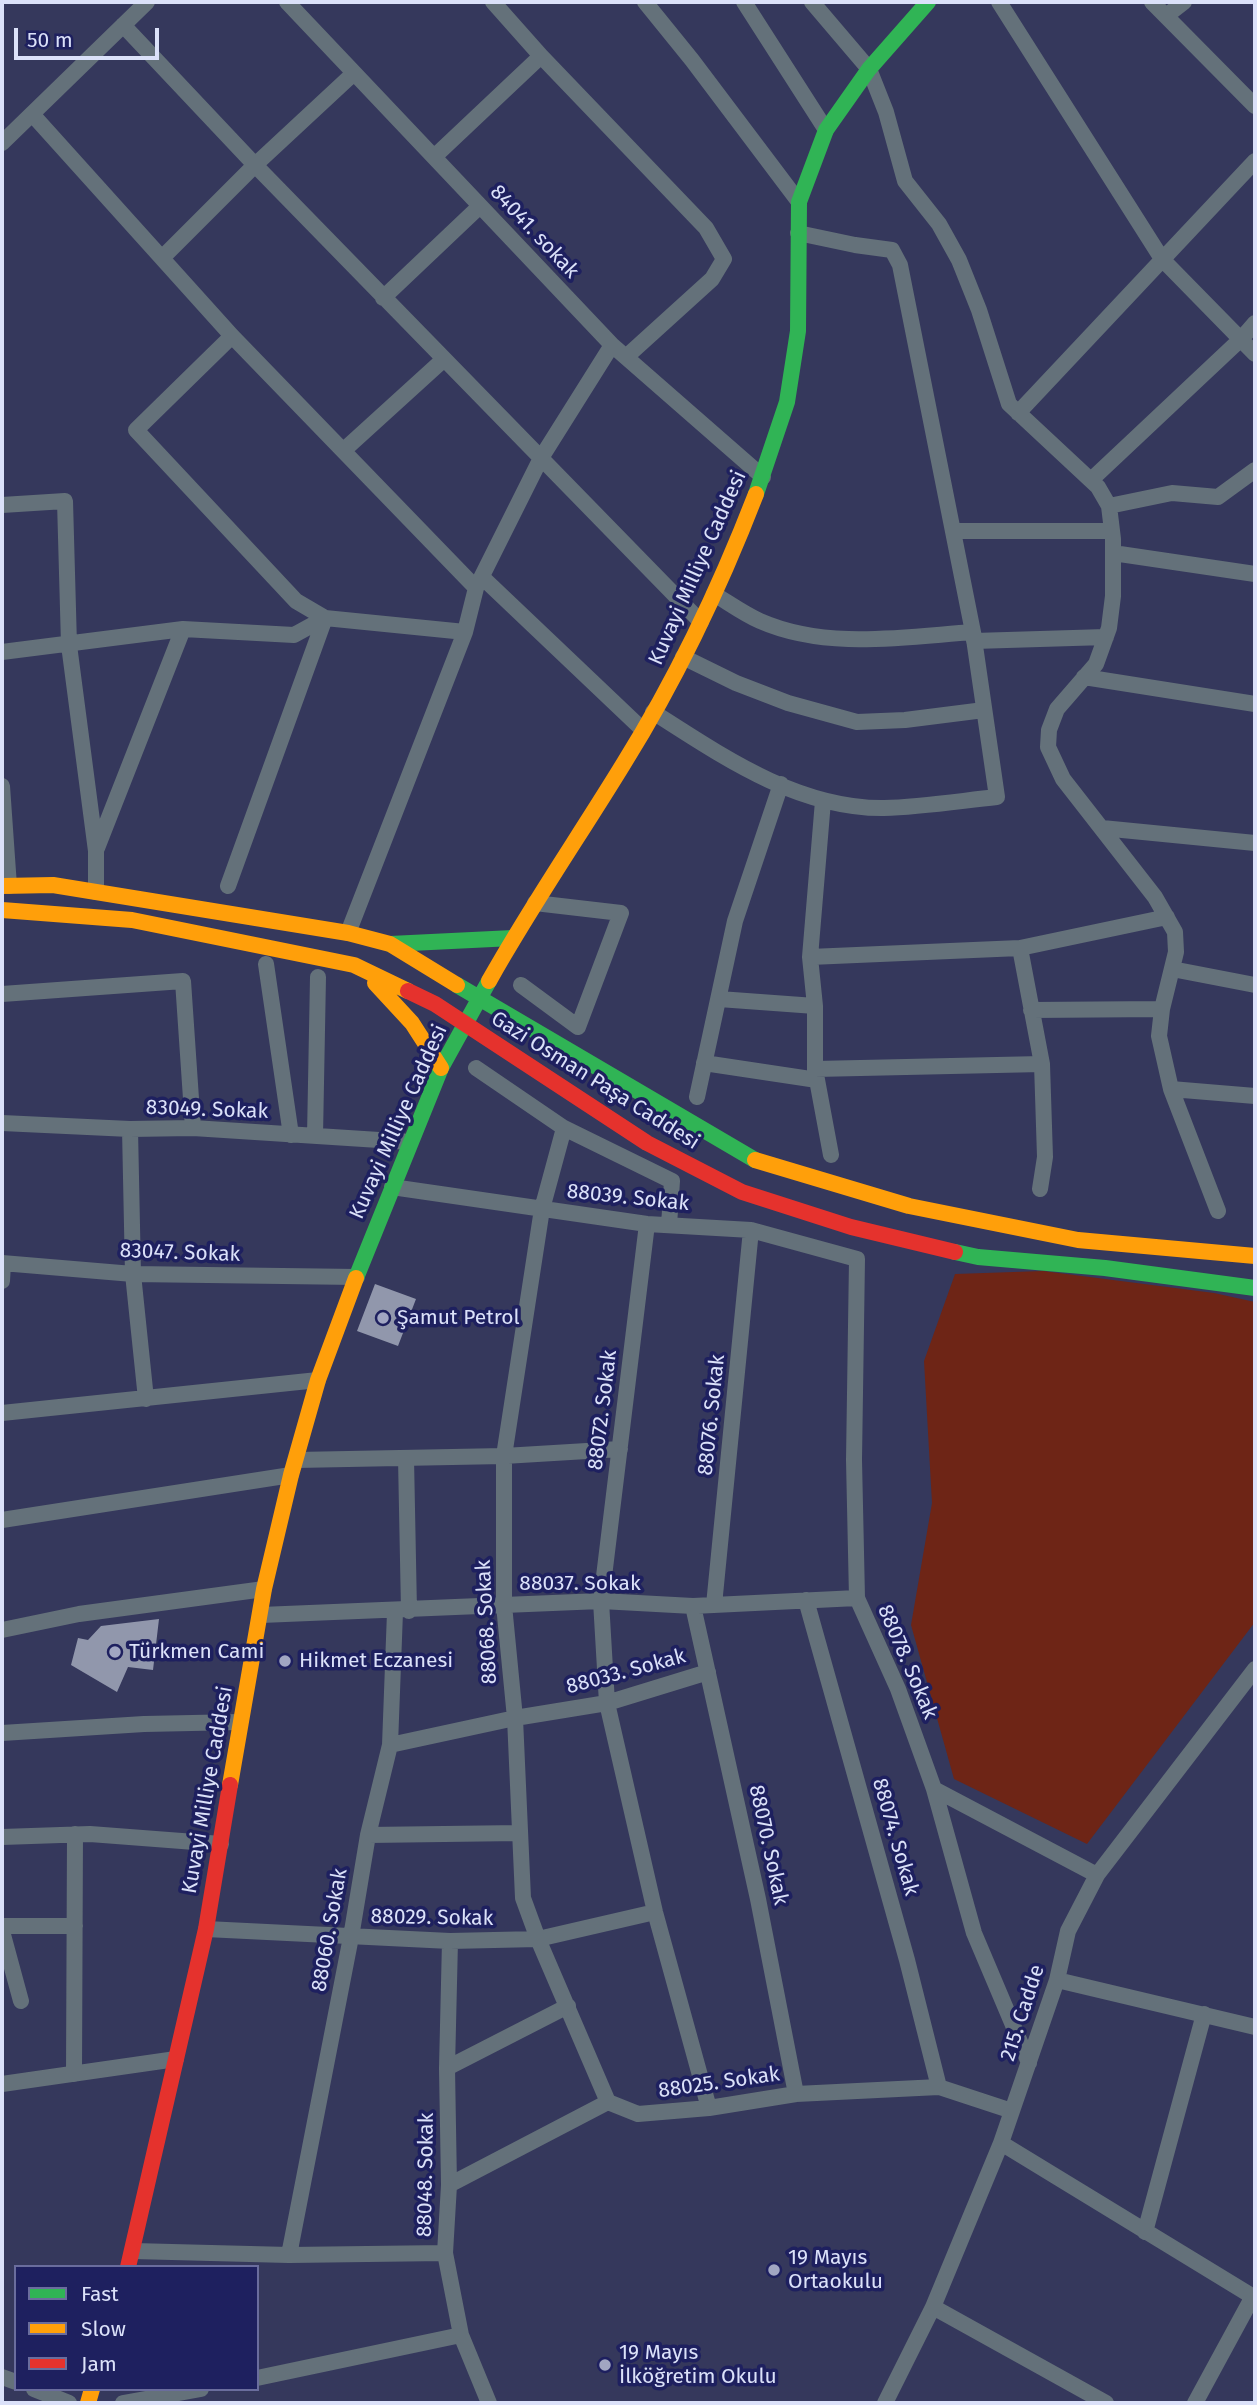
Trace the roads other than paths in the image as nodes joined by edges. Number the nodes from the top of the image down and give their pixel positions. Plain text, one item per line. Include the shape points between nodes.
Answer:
1 (146, 2) edge
2 (287, 2) edge
3 (493, 2) edge
4 (645, 2) edge
5 (744, 2) edge
6 (812, 2) edge
7 (928, 2) edge
8 (999, 2) edge
9 (1152, 2) edge
10 (1184, 2) edge
11 (1166, 16) junction
12 (123, 25) junction
13 (541, 56) junction
14 (869, 69) junction
15 (354, 73) junction
16 (1255, 106) edge
17 (32, 114) junction
18 (826, 130) junction
19 (2, 143) edge
20 (434, 157) junction
21 (1255, 161) edge
22 (255, 165) junction
23 (799, 202) junction
24 (480, 206) junction
25 (798, 233) junction
26 (162, 258) junction
27 (1162, 259) junction
28 (383, 298) junction
29 (1255, 323) edge
30 (232, 337) junction
31 (1242, 338) junction
32 (612, 345) junction
33 (1255, 354) edge
34 (626, 357) junction
35 (443, 359) junction
36 (1018, 413) junction
37 (344, 450) junction
38 (541, 458) junction
39 (1255, 470) edge
40 (763, 477) junction
41 (1090, 480) junction
42 (2, 505) edge
43 (1109, 506) junction
44 (953, 531) junction
45 (1112, 531) junction
46 (1113, 553) junction
47 (1255, 574) edge
48 (479, 583) junction
49 (714, 594) junction
50 (325, 618) junction
51 (701, 622) junction
52 (183, 629) junction
53 (465, 632) junction
54 (973, 636) junction
55 (1106, 638) junction
56 (69, 645) junction
57 (2, 652) edge
58 (683, 657) junction
59 (1084, 677) junction
60 (1255, 705) edge
61 (984, 710) junction
62 (653, 712) junction
63 (643, 730) junction
64 (781, 784) junction
65 (2, 786) edge
66 (823, 801) junction
67 (1102, 828) junction
68 (1255, 843) edge
69 (96, 851) junction
70 (6, 886) edge
71 (229, 886) dead end
72 (96, 892) junction
73 (535, 903) junction
74 (2, 910) edge
75 (1167, 917) junction
76 (348, 933) junction
77 (513, 938) junction
78 (390, 944) junction
79 (1020, 948) junction
80 (810, 957) junction
81 (266, 964) dead end
82 (354, 965) junction
83 (1172, 969) junction
84 (317, 977) dead end
85 (521, 985) dead end
86 (1255, 985) edge
87 (2, 994) edge
88 (479, 998) junction
89 (719, 999) junction
90 (815, 1006) junction
91 (1162, 1009) junction
92 (1031, 1010) junction
93 (465, 1024) junction
94 (704, 1063) junction
95 (1042, 1064) junction
96 (441, 1068) junction
97 (476, 1068) dead end
98 (816, 1075) junction
99 (1171, 1089) junction
100 (1255, 1096) edge
101 (697, 1097) dead end
102 (2, 1123) edge
103 (193, 1128) junction
104 (564, 1128) junction
105 (131, 1129) junction
106 (291, 1135) junction
107 (315, 1136) junction
108 (411, 1142) junction
109 (831, 1155) dead end
110 (392, 1187) junction
111 (1040, 1189) dead end
112 (542, 1209) junction
113 (1219, 1211) dead end
114 (647, 1224) junction
115 (669, 1225) junction
116 (751, 1230) junction
117 (1255, 1256) edge
118 (857, 1259) joint
119 (3, 1263) edge
120 (133, 1274) junction
121 (356, 1277) junction
122 (2, 1281) edge
123 (1255, 1288) edge
124 (318, 1380) junction
125 (146, 1399) junction
126 (2, 1413) edge
127 (620, 1449) junction
128 (504, 1456) junction
129 (407, 1458) junction
130 (294, 1467) junction
131 (2, 1520) edge
132 (264, 1589) junction
133 (857, 1598) junction
134 (806, 1600) junction
135 (601, 1601) junction
136 (504, 1605) junction
137 (714, 1605) junction
138 (693, 1606) junction
139 (402, 1611) junction
140 (261, 1615) junction
141 (2, 1630) edge
142 (1255, 1669) edge
143 (708, 1672) junction
144 (607, 1703) junction
145 (515, 1718) junction
146 (240, 1722) junction
147 (2, 1733) edge
148 (390, 1745) junction
149 (934, 1789) junction
150 (520, 1833) junction
151 (75, 1834) junction
152 (368, 1835) junction
153 (2, 1837) edge
154 (222, 1844) junction
155 (1097, 1875) junction
156 (655, 1912) junction
157 (75, 1926) junction
158 (2, 1928) edge
159 (205, 1929) junction
160 (351, 1937) junction
161 (538, 1939) junction
162 (450, 1941) junction
163 (1057, 1980) junction
164 (21, 2001) dead end
165 (568, 2007) junction
166 (1204, 2014) junction
167 (1255, 2026) edge
168 (176, 2059) junction
169 (1029, 2063) junction
170 (447, 2068) junction
171 (74, 2074) junction
172 (2, 2084) edge
173 (939, 2087) junction
174 (796, 2094) junction
175 (608, 2102) junction
176 (709, 2108) junction
177 (1012, 2111) junction
178 (1001, 2143) junction
179 (449, 2185) junction
180 (1145, 2232) junction
181 (133, 2250) junction
182 (445, 2253) junction
183 (289, 2255) junction
184 (129, 2265) edge
185 (1254, 2298) edge
186 (933, 2306) junction
187 (461, 2335) junction
188 (259, 2378) edge
189 (39, 2391) edge
190 (190, 2391) edge
191 (888, 2399) edge
192 (69, 2403) edge
193 (123, 2403) edge
194 (487, 2403) edge
195 (905, 2403) edge
196 (1105, 2403) edge
197 (1195, 2403) edge

1 - 12 street
2 - 15 street, 84041. sokak
3 - 13 street
4 - 23 street
5 - 18 street
6 - 14 street
7 - 14 main road, Kuvayi Milliye Caddesi
8 - 27 street
9 - 11 street
10 - 11 street
11 - 16 street
12 - 17 street
12 - 22 street
13 - 20 street
13 - 34 street via 705,228 724,259 712,279
14 - 18 main road, Kuvayi Milliye Caddesi
14 - 36 street via 905,181 939,224 959,260 1009,404
15 - 20 street, 84041. sokak
15 - 22 street
17 - 19 street
17 - 26 street
18 - 23 main road, Kuvayi Milliye Caddesi
20 - 24 street, 84041. sokak
21 - 27 street
22 - 26 street
22 - 28 street
23 - 25 main road, Kuvayi Milliye Caddesi
24 - 28 street
24 - 32 street, 84041. sokak
25 - 40 main road, Kuvayi Milliye Caddesi via 798,331 787,402
25 - 44 street via 892,250 900,265
26 - 30 street
27 - 31 street
27 - 36 street
28 - 35 street
29 - 31 street
30 - 37 street
30 - 50 street via 136,430 296,601
31 - 33 street
31 - 41 street
32 - 34 street, 84041. sokak
32 - 38 street
34 - 40 street, 84041. sokak
35 - 37 street
35 - 38 street
36 - 41 street
37 - 48 street
38 - 48 street
38 - 51 street
39 - 43 street via 1217,497 1172,493
40 - 49 main road, Kuvayi Milliye Caddesi
41 - 43 street
42 - 56 street via 65,501
43 - 45 street
44 - 45 street
44 - 54 street
45 - 46 street
46 - 47 street
46 - 55 street via 1114,596
48 - 53 street
48 - 63 street
49 - 51 main road, Kuvayi Milliye Caddesi
49 - 54 street via 760,621 808,636
50 - 52 street via 295,635
50 - 53 street
50 - 71 street
51 - 58 main road, Kuvayi Milliye Caddesi
52 - 56 street
52 - 69 street
53 - 76 street
54 - 55 street
54 - 61 street
55 - 59 street via 1096,664
56 - 57 street
56 - 69 street
58 - 61 street via 788,703 857,722
58 - 62 main road, Kuvayi Milliye Caddesi
59 - 60 street
59 - 67 street via 1057,709 1048,747 1063,779
61 - 66 street via 997,797 882,808
62 - 63 main road, Kuvayi Milliye Caddesi
62 - 64 street
63 - 73 main road, Kuvayi Milliye Caddesi
64 - 66 street
64 - 89 street via 735,921
65 - 70 street
66 - 80 street
67 - 68 street
67 - 75 street
69 - 72 street
70 - 72 main road, Gazi Osman Paşa Caddesi via 53,885
72 - 76 main road, Gazi Osman Paşa Caddesi
73 - 77 main road, Kuvayi Milliye Caddesi
73 - 85 street via 621,913 578,1027
74 - 82 main road, Gazi Osman Paşa Caddesi via 132,920
75 - 79 street
75 - 83 street via 1175,932
76 - 78 main road, Gazi Osman Paşa Caddesi
77 - 78 main road
77 - 88 main road, Kuvayi Milliye Caddesi
78 - 88 main road, Gazi Osman Paşa Caddesi
79 - 80 street
79 - 92 street
80 - 90 street
81 - 106 street
82 - 93 main road, Gazi Osman Paşa Caddesi via 435,1004
82 - 96 main road via 396,1001
83 - 86 street
83 - 91 street
84 - 107 street
87 - 103 street via 183,981
88 - 93 main road, Kuvayi Milliye Caddesi
88 - 117 main road, Gazi Osman Paşa Caddesi via 759,1162 909,1206 1078,1240
89 - 90 street
89 - 94 street
90 - 98 street
91 - 92 street
91 - 99 street via 1159,1036
92 - 95 street
93 - 96 main road, Kuvayi Milliye Caddesi
93 - 123 main road, Gazi Osman Paşa Caddesi via 647,1143 742,1192 851,1227 978,1256
94 - 98 street
94 - 101 street
95 - 98 street
95 - 111 street via 1045,1157
96 - 108 main road, Kuvayi Milliye Caddesi
97 - 104 street
98 - 109 street
99 - 100 street
99 - 113 street
102 - 105 street, 83049. Sokak
103 - 105 street, 83049. Sokak
103 - 106 street, 83049. Sokak
104 - 112 street, 88068. Sokak
104 - 115 street via 672,1181
105 - 120 street
106 - 107 street, 83049. Sokak
107 - 108 street, 83049. Sokak
108 - 110 main road, Kuvayi Milliye Caddesi
110 - 112 street, 88039. Sokak
110 - 121 main road, Kuvayi Milliye Caddesi
112 - 114 street, 88039. Sokak
112 - 128 street, 88068. Sokak
114 - 115 street, 88039. Sokak
114 - 127 street, 88072. Sokak
115 - 116 street, 88039. Sokak
116 - 118 street, 88039. Sokak
116 - 137 street, 88076. Sokak
118 - 133 street, 88078. Sokak
119 - 120 street, 83047. Sokak
119 - 122 street
120 - 121 street, 83047. Sokak
120 - 125 street
121 - 124 main road, Kuvayi Milliye Caddesi
124 - 125 street
124 - 130 main road, Kuvayi Milliye Caddesi
125 - 126 street
127 - 128 street
127 - 135 street, 88072. Sokak
128 - 129 street
128 - 136 street, 88068. Sokak
129 - 130 street
129 - 139 street, 88060. Sokak
130 - 131 street
130 - 132 main road, Kuvayi Milliye Caddesi
132 - 140 main road, Kuvayi Milliye Caddesi
132 - 141 street via 79,1614
133 - 134 street, 88037. Sokak
133 - 149 street, 88078. Sokak via 898,1689
134 - 137 street, 88037. Sokak
134 - 173 street, 88074. Sokak
135 - 136 street, 88037. Sokak
135 - 138 street, 88037. Sokak
135 - 144 street
136 - 139 street, 88037. Sokak
136 - 145 street, 88068. Sokak
137 - 138 street, 88037. Sokak
138 - 143 street, 88070. Sokak
139 - 140 street, 88037. Sokak
139 - 148 street, 88060. Sokak
140 - 146 main road, Kuvayi Milliye Caddesi
142 - 155 street, 215. Cadde
143 - 144 street, 88033. Sokak
143 - 174 street, 88070. Sokak
144 - 145 street, 88033. Sokak
144 - 156 street
145 - 148 street, 88033. Sokak
145 - 150 street, 88068. Sokak
146 - 147 street
146 - 154 main road, Kuvayi Milliye Caddesi
148 - 152 street, 88060. Sokak
149 - 155 street
149 - 169 street, 88078. Sokak via 974,1933
150 - 152 street
150 - 161 street, 88068. Sokak via 523,1898
151 - 153 street
151 - 154 street
151 - 157 street
152 - 160 street, 88060. Sokak
154 - 159 main road, Kuvayi Milliye Caddesi
155 - 163 street, 215. Cadde via 1068,1931
156 - 161 street, 88029. Sokak
156 - 176 street
157 - 158 street
157 - 171 street
158 - 164 street
159 - 160 street, 88029. Sokak
159 - 168 main road, Kuvayi Milliye Caddesi
160 - 162 street, 88029. Sokak
160 - 183 street, 88060. Sokak
161 - 162 street, 88029. Sokak
161 - 165 street, 88068. Sokak
162 - 170 street, 88048. Sokak
163 - 166 street
163 - 169 street, 215. Cadde
165 - 170 street
165 - 175 street, 88068. Sokak
166 - 167 street
166 - 180 street
168 - 171 street
168 - 181 main road, Kuvayi Milliye Caddesi
169 - 177 street, 215. Cadde
170 - 179 street, 88048. Sokak
171 - 172 street
173 - 174 street, 88025. Sokak
173 - 177 street, 88025. Sokak
174 - 176 street, 88025. Sokak
175 - 176 street, 88025. Sokak via 638,2114
175 - 179 street
177 - 178 street, 215. Cadde
178 - 180 street
178 - 186 street, 215. Cadde
179 - 182 street, 88048. Sokak
180 - 185 street
181 - 183 street
181 - 184 main road, Kuvayi Milliye Caddesi
182 - 183 street
182 - 187 street, 88048. Sokak
185 - 197 street
186 - 191 street, 215. Cadde
186 - 196 street
187 - 188 street
187 - 194 street, 88048. Sokak
189 - 192 street
190 - 193 street
191 - 195 street

